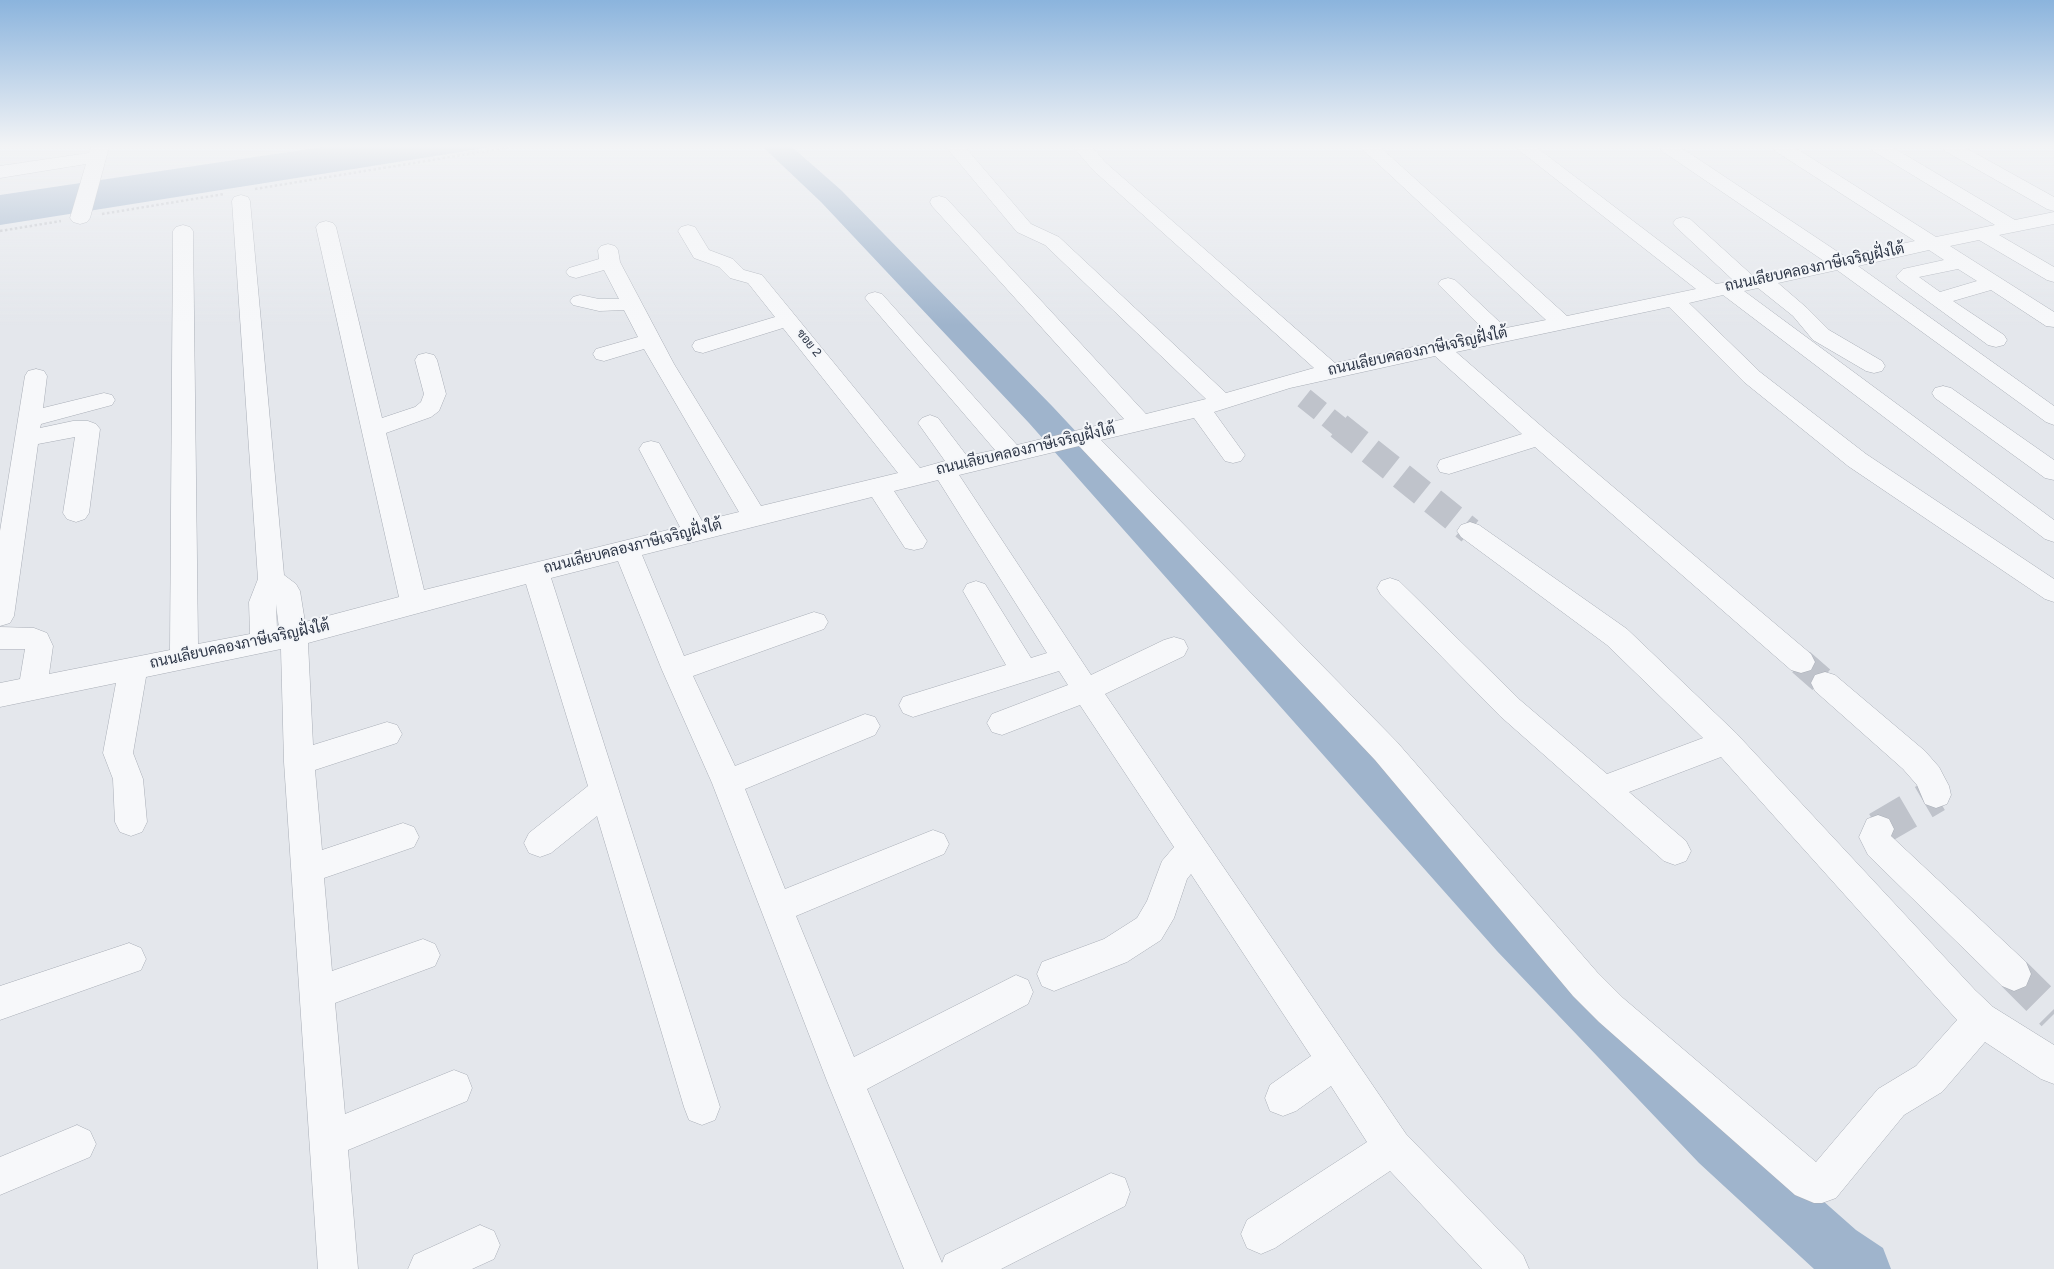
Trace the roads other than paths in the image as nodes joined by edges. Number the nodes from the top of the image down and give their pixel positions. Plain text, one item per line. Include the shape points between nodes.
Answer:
1 (84, 206) edge
2 (241, 206) edge
3 (943, 206) edge
4 (1005, 206) edge
5 (1144, 206) edge
6 (1434, 206) edge
7 (1615, 206) edge
8 (1756, 206) edge
9 (1873, 206) edge
10 (1977, 206) edge
11 (2034, 206) edge
12 (81, 215) road end
13 (2051, 218) edge
14 (1683, 223) dead end
15 (326, 227) dead end
16 (2012, 227) junction
17 (183, 231) dead end
18 (688, 231) dead end
19 (1983, 234) junction
20 (1932, 244) junction
21 (1961, 262) junction
22 (1841, 263) junction
23 (576, 272) dead end
24 (2054, 276) edge
25 (1994, 283) junction
26 (1448, 284) dead end
27 (1737, 285) junction
28 (875, 298) dead end
29 (1936, 299) junction
30 (1674, 300) junction
31 (580, 301) dead end
32 (630, 302) junction
33 (788, 320) junction
34 (2054, 321) edge
35 (1562, 323) junction
36 (1502, 336) junction
37 (650, 340) junction
38 (1996, 340) dead end
39 (1465, 344) junction
40 (704, 346) dead end
41 (1440, 349) junction
42 (604, 354) dead end
43 (426, 360) dead end
44 (1874, 366) dead end
45 (1330, 371) junction
46 (36, 376) dead end
47 (1283, 383) junction
48 (1943, 393) dead end
49 (1304, 398) tunnel mouth
50 (104, 400) dead end
51 (1222, 402) junction
52 (1200, 409) junction
53 (2054, 417) edge
54 (930, 423) dead end
55 (1141, 423) junction
56 (28, 429) junction
57 (374, 429) junction
58 (1539, 437) junction
59 (1072, 439) junction
60 (651, 449) dead end
61 (1012, 454) junction
62 (1234, 455) dead end
63 (1449, 466) dead end
64 (940, 471) junction
65 (2054, 472) edge
66 (1613, 476) dead end
67 (878, 487) junction
68 (76, 513) dead end
69 (754, 517) junction
70 (695, 532) junction
71 (1470, 532) tunnel mouth
72 (2054, 533) edge
73 (914, 541) dead end
74 (628, 550) junction
75 (536, 573) junction
76 (1390, 588) dead end
77 (976, 591) dead end
78 (2054, 592) edge
79 (414, 603) junction
80 (0, 616) edge
81 (814, 622) dead end
82 (0, 638) edge
83 (279, 639) junction
84 (1174, 648) dead end
85 (1066, 658) junction
86 (184, 659) junction
87 (1801, 662) tunnel mouth
88 (133, 669) junction
89 (676, 670) junction
90 (1024, 671) junction
91 (1825, 683) tunnel mouth
92 (32, 689) junction
93 (1086, 690) junction
94 (0, 695) edge
95 (913, 706) dead end
96 (1002, 723) dead end
97 (865, 726) dead end
98 (387, 734) dead end
99 (1726, 742) junction
100 (299, 762) junction
101 (727, 784) junction
102 (1604, 788) junction
103 (605, 791) junction
104 (1936, 795) dead end
105 (131, 822) dead end
106 (1878, 829) dead end
107 (403, 837) dead end
108 (540, 842) dead end
109 (933, 844) dead end
110 (1193, 850) junction
111 (1675, 851) dead end
112 (307, 870) junction
113 (777, 908) junction
114 (423, 955) dead end
115 (129, 959) dead end
116 (1054, 974) dead end
117 (2014, 974) tunnel mouth
118 (1016, 992) dead end
119 (317, 993) junction
120 (0, 1002) edge
121 (1981, 1019) junction
122 (1335, 1061) junction
123 (2054, 1066) edge
124 (845, 1081) junction
125 (454, 1088) dead end
126 (1283, 1098) dead end
127 (702, 1108) dead end
128 (328, 1139) junction
129 (76, 1144) dead end
130 (1393, 1147) junction
131 (0, 1176) edge
132 (1111, 1192) dead end
133 (1261, 1234) dead end
134 (480, 1245) dead end
135 (338, 1269) edge
136 (428, 1269) edge
137 (924, 1269) edge
138 (959, 1269) edge
139 (1509, 1269) edge

1 - 12 street
2 - 83 street via 271,579 262,602
3 - 55 street
4 - 51 street via 1024,228 1052,241
5 - 45 street
6 - 35 street
7 - 27 street
8 - 22 street
9 - 20 street
10 - 16 street
11 - 13 street
13 - 16 street, ถนนเลียบคลองภาษีเจริญฝั่งใต้
14 - 27 street
15 - 57 street
16 - 19 street, ถนนเลียบคลองภาษีเจริญฝั่งใต้
17 - 86 street
18 - 33 street, ซอย 2 via 701,254 726,263 738,274 755,279
19 - 20 street, ถนนเลียบคลองภาษีเจริญฝั่งใต้
19 - 24 street
20 - 21 street
20 - 22 street, ถนนเลียบคลองภาษีเจริญฝั่งใต้
21 - 25 street
21 - 29 street via 1906,276
22 - 27 street, ถนนเลียบคลองภาษีเจริญฝั่งใต้
22 - 53 street
23 - 32 street via 609,256
25 - 29 street
25 - 34 street
26 - 36 street
27 - 30 street, ถนนเลียบคลองภาษีเจริญฝั่งใต้
27 - 44 street via 1800,312 1821,335
27 - 72 street
28 - 61 street
29 - 38 street
30 - 35 street, ถนนเลียบคลองภาษีเจริญฝั่งใต้
30 - 78 street via 1752,377 1857,460
31 - 32 street via 599,306
32 - 37 street
33 - 40 street
33 - 64 street, ซอย 2
35 - 36 street, ถนนเลียบคลองภาษีเจริญฝั่งใต้
36 - 39 street, ถนนเลียบคลองภาษีเจริญฝั่งใต้
37 - 42 street
37 - 69 street
39 - 41 street, ถนนเลียบคลองภาษีเจริญฝั่งใต้
39 - 66 street
41 - 45 street, ถนนเลียบคลองภาษีเจริญฝั่งใต้
41 - 58 street
43 - 57 street via 435,394 431,406 423,412
45 - 47 street, ถนนเลียบคลองภาษีเจริญฝั่งใต้
46 - 56 street
47 - 49 street
47 - 51 street, ถนนเลียบคลองภาษีเจริญฝั่งใต้
48 - 65 street
50 - 56 street
51 - 52 street, ถนนเลียบคลองภาษีเจริญฝั่งใต้
52 - 55 street, ถนนเลียบคลองภาษีเจริญฝั่งใต้
52 - 62 street
54 - 64 street
55 - 59 street, ถนนเลียบคลองภาษีเจริญฝั่งใต้
56 - 68 street via 88,429
56 - 80 street
57 - 79 street
58 - 63 street
58 - 87 street
59 - 61 street, ถนนเลียบคลองภาษีเจริญฝั่งใต้
59 - 121 street via 1264,622 1386,752 1584,984 1809,1181 1822,1184 1890,1102 1928,1079
60 - 70 street
61 - 64 street, ถนนเลียบคลองภาษีเจริญฝั่งใต้
64 - 67 street, ถนนเลียบคลองภาษีเจริญฝั่งใต้
64 - 85 street
67 - 69 street, ถนนเลียบคลองภาษีเจริญฝั่งใต้
67 - 73 street
69 - 70 street, ถนนเลียบคลองภาษีเจริญฝั่งใต้
70 - 74 street, ถนนเลียบคลองภาษีเจริญฝั่งใต้
71 - 99 street via 1617,637
74 - 75 street, ถนนเลียบคลองภาษีเจริญฝั่งใต้
74 - 89 street
75 - 79 street, ถนนเลียบคลองภาษีเจริญฝั่งใต้
75 - 103 street
76 - 102 street via 1510,708
77 - 90 street
79 - 83 street, ถนนเลียบคลองภาษีเจริญฝั่งใต้
81 - 89 street
82 - 92 street via 37,641 39,646
83 - 86 street, ถนนเลียบคลองภาษีเจริญฝั่งใต้
83 - 100 street
84 - 93 street
85 - 90 street
85 - 93 street
86 - 88 street, ถนนเลียบคลองภาษีเจริญฝั่งใต้
88 - 92 street, ถนนเลียบคลองภาษีเจริญฝั่งใต้
88 - 105 street via 118,754 128,779
89 - 101 street
90 - 95 street
91 - 104 street via 1914,760 1928,776
92 - 94 street, ถนนเลียบคลองภาษีเจริญฝั่งใต้
93 - 96 street
93 - 110 street
97 - 101 street
98 - 100 street
99 - 102 street
99 - 121 street
100 - 112 street
101 - 113 street
102 - 111 street
103 - 108 street
103 - 127 street
106 - 117 street via 1875,837 1879,845
107 - 112 street
109 - 113 street
110 - 116 street via 1173,871 1162,907 1149,930 1115,951
110 - 122 street
112 - 119 street
113 - 124 street
114 - 119 street
115 - 120 street
118 - 124 street
119 - 128 street
121 - 123 street
122 - 126 street
122 - 130 street
124 - 137 street
125 - 128 street
128 - 135 street
129 - 131 street
130 - 133 street
130 - 139 street
132 - 138 street
134 - 136 street

